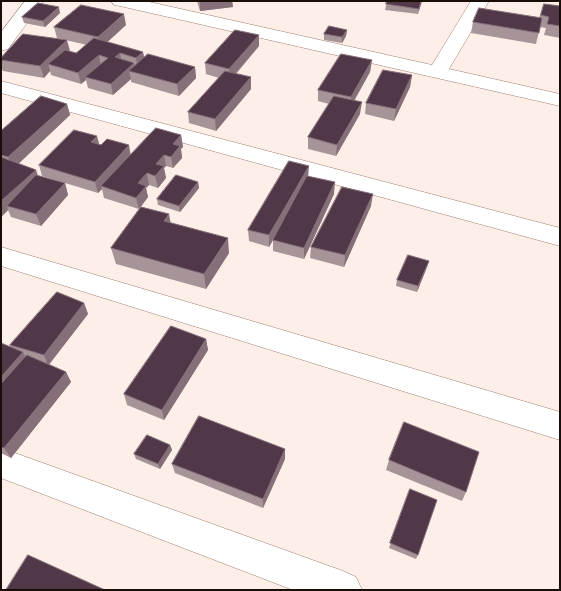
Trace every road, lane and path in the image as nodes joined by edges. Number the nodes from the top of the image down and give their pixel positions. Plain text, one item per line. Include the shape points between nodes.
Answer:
1 (34, 1) edge
2 (120, 1) edge
3 (480, 1) edge
4 (201, 10) edge
5 (1, 45) edge
6 (437, 72) junction
7 (1, 87) edge
8 (560, 100) edge
9 (560, 237) edge
10 (1, 256) edge
11 (560, 426) edge
12 (1, 463) edge
13 (344, 590) edge

1 - 5 street
2 - 4 street
3 - 6 street
4 - 6 street
6 - 8 street
7 - 9 street
10 - 11 street
12 - 13 street

